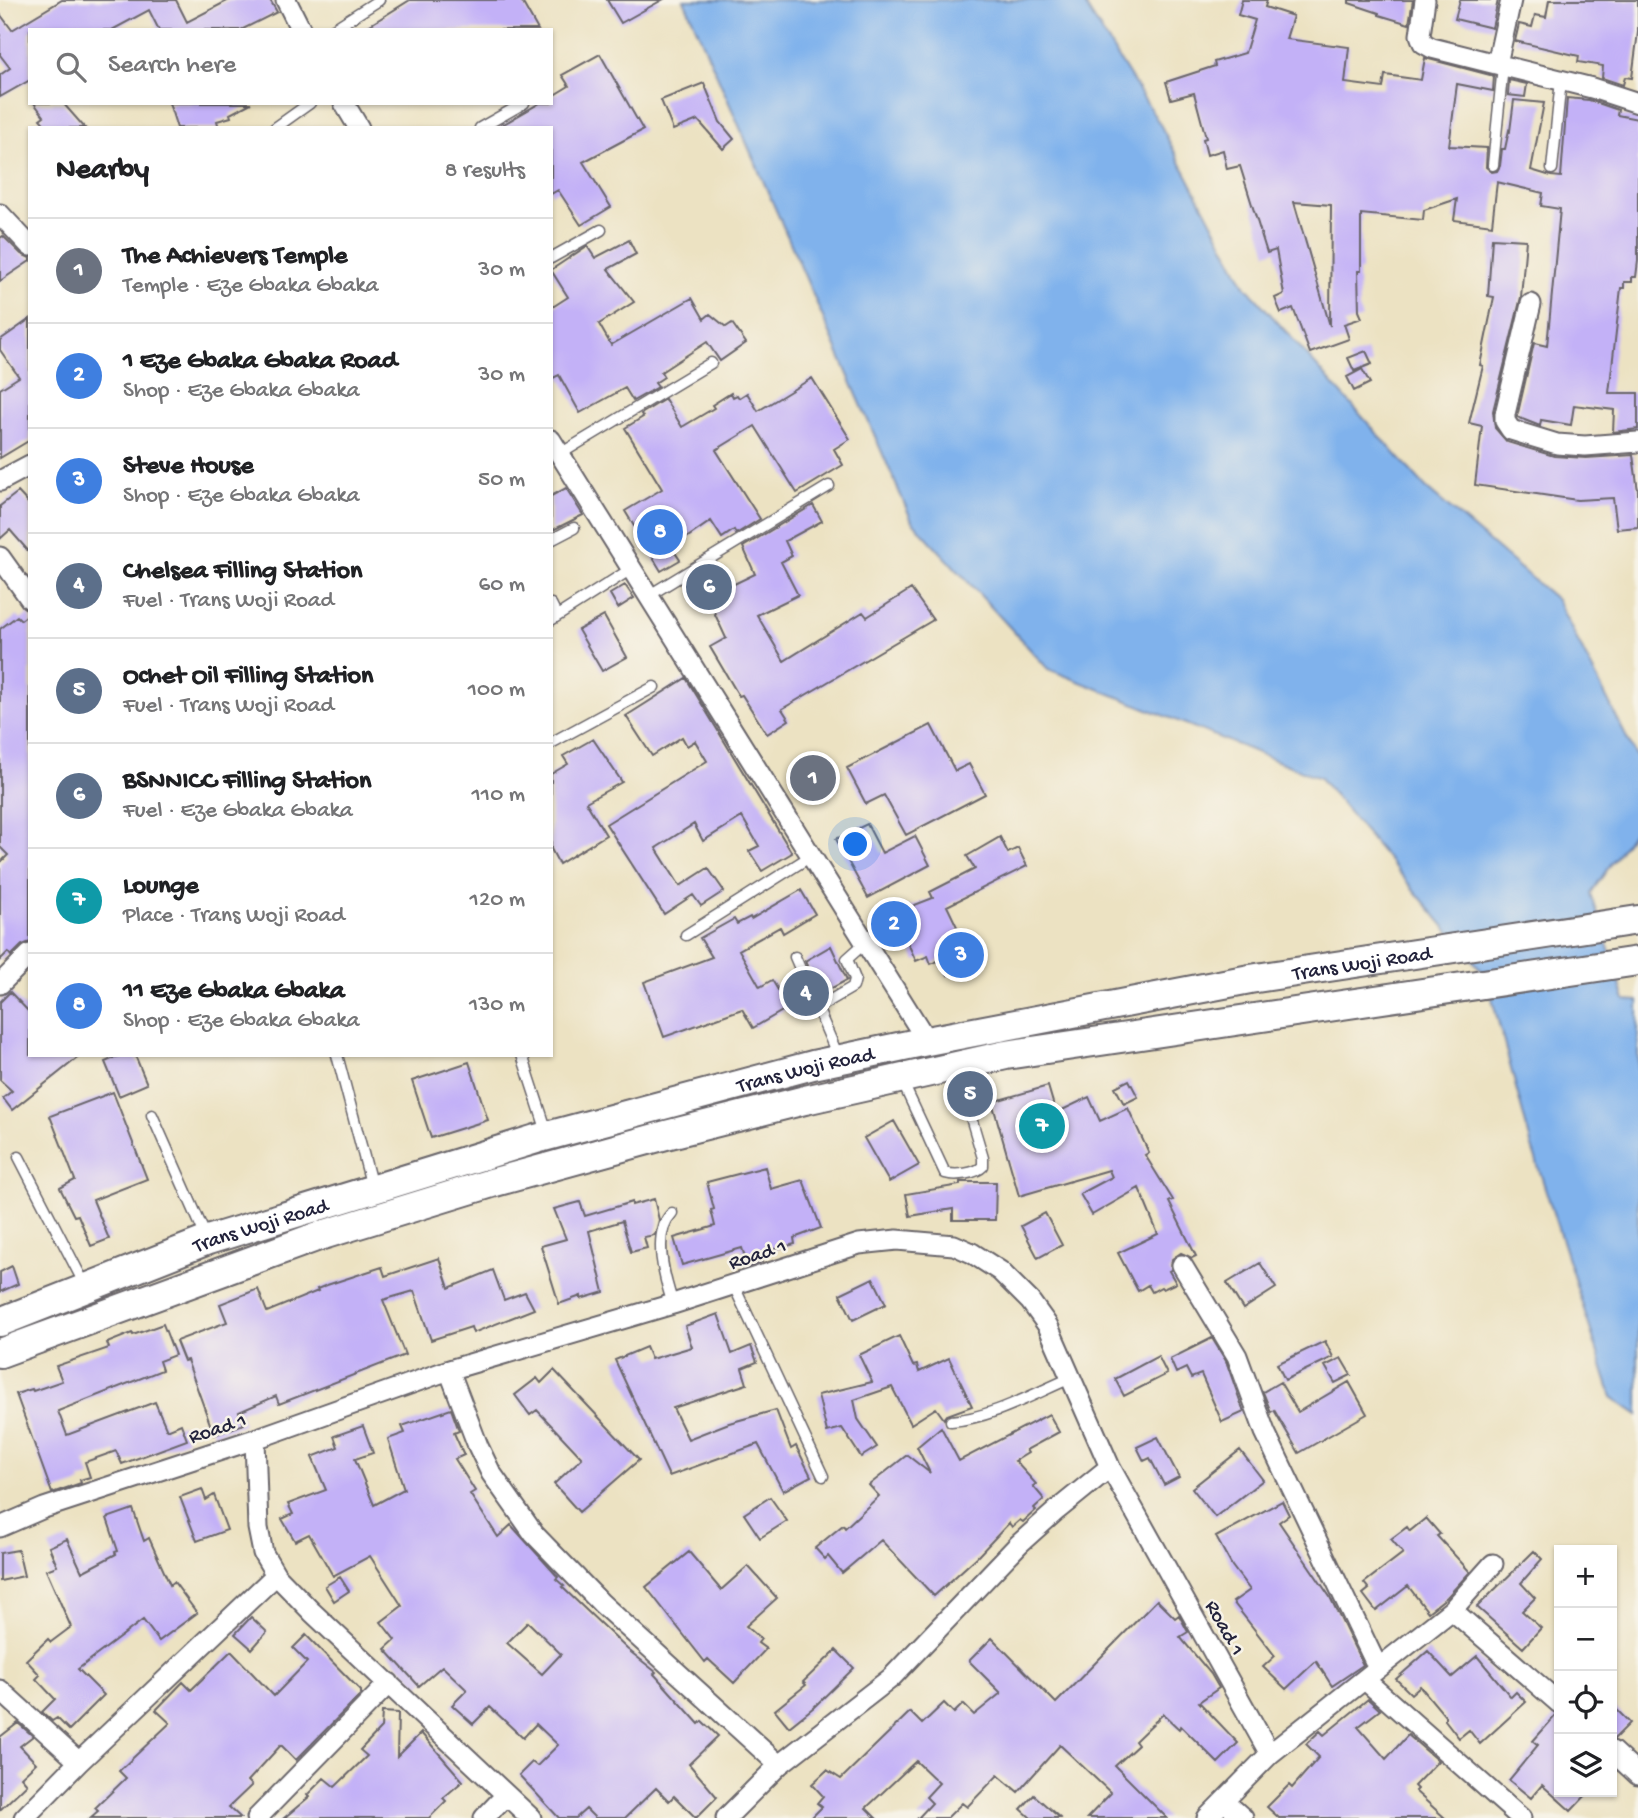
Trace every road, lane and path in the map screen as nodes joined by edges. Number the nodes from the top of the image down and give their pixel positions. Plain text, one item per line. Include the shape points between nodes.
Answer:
1 (286, 0) edge
2 (379, 0) edge
3 (1425, 0) edge
4 (1511, 0) edge
5 (300, 28) edge
6 (335, 28) edge
7 (1500, 65) junction
8 (1561, 80) junction
9 (1638, 103) edge
10 (307, 105) edge
11 (345, 105) edge
12 (520, 105) edge
13 (278, 126) edge
14 (358, 126) edge
15 (484, 126) edge
16 (1493, 164) dead end
17 (1552, 169) dead end
18 (0, 214) edge
19 (601, 230) dead end
20 (28, 244) edge
21 (553, 257) edge
22 (1531, 304) dead end
23 (712, 363) dead end
24 (1638, 443) edge
25 (555, 447) edge
26 (28, 466) edge
27 (0, 481) edge
28 (829, 486) dead end
29 (574, 528) dead end
30 (553, 539) edge
31 (0, 557) edge
32 (631, 569) junction
33 (28, 596) edge
34 (648, 596) junction
35 (554, 618) edge
36 (654, 687) dead end
37 (553, 742) edge
38 (811, 856) junction
39 (1638, 920) edge
40 (687, 935) dead end
41 (865, 943) junction
42 (28, 956) edge
43 (795, 957) dead end
44 (1638, 961) edge
45 (0, 984) edge
46 (817, 1008) junction
47 (927, 1041) junction
48 (338, 1057) edge
49 (523, 1057) edge
50 (840, 1059) junction
51 (956, 1066) junction
52 (901, 1079) junction
53 (152, 1115) dead end
54 (548, 1136) junction
55 (19, 1157) dead end
56 (558, 1165) junction
57 (373, 1189) junction
58 (672, 1213) dead end
59 (379, 1218) junction
60 (208, 1240) junction
61 (1182, 1265) dead end
62 (733, 1284) junction
63 (87, 1288) junction
64 (673, 1304) junction
65 (0, 1322) edge
66 (0, 1353) edge
67 (449, 1370) junction
68 (1071, 1378) junction
69 (951, 1421) dead end
70 (255, 1438) junction
71 (1110, 1467) junction
72 (823, 1476) dead end
73 (0, 1527) edge
74 (1493, 1564) dead end
75 (276, 1575) junction
76 (1452, 1610) junction
77 (1372, 1674) junction
78 (388, 1683) junction
79 (0, 1690) edge
80 (1554, 1699) edge
81 (1270, 1754) junction
82 (1617, 1756) edge
83 (79, 1762) junction
84 (779, 1765) junction
85 (1638, 1775) edge
86 (505, 1796) junction
87 (1224, 1801) junction
88 (24, 1818) edge
89 (257, 1818) edge
90 (484, 1818) edge
91 (531, 1818) edge
92 (726, 1818) edge
93 (1207, 1818) edge
94 (1244, 1818) edge
95 (1521, 1818) edge

1 - 5 street
2 - 6 lane
3 - 7 street via 1423,43
4 - 7 street
7 - 8 street
7 - 16 lane
8 - 9 street
8 - 17 lane
10 - 13 lane
11 - 14 street
12 - 15 lane
18 - 20 street
19 - 21 lane
22 - 24 street via 1506,414 1511,430 1557,444
23 - 25 lane
25 - 32 street
26 - 27 street
28 - 34 lane
29 - 30 lane
31 - 33 street
32 - 34 street
32 - 35 lane
34 - 38 street
36 - 37 lane
38 - 40 lane
38 - 41 street
39 - 47 main road, Trans Woji Road via 1250,979
41 - 46 lane via 848,958 853,987
41 - 47 street
42 - 45 street
43 - 46 lane
44 - 51 main road, Trans Woji Road
46 - 50 lane
47 - 50 main road, Trans Woji Road
48 - 57 lane
49 - 54 lane
50 - 54 main road, Trans Woji Road
51 - 52 main road, Trans Woji Road
51 - 52 lane via 983,1158 978,1171 945,1173
52 - 56 main road, Trans Woji Road
53 - 60 lane
54 - 56 main road
54 - 57 main road, Trans Woji Road
55 - 63 lane
56 - 59 main road, Trans Woji Road
57 - 59 main road
57 - 60 main road, Trans Woji Road
58 - 64 lane via 664,1230 661,1257
59 - 66 main road, Trans Woji Road
60 - 63 main road, Trans Woji Road
61 - 77 street via 1237,1356 1265,1432
62 - 64 street, Road 1
62 - 68 street, Road 1 via 859,1244 897,1240 954,1245 1000,1271 1030,1301 1048,1326
62 - 72 lane
63 - 65 main road, Trans Woji Road
64 - 67 street, Road 1
67 - 70 street, Road 1
67 - 84 street via 491,1473 534,1534 601,1603
68 - 69 lane via 1003,1407
68 - 71 street, Road 1
70 - 73 street, Road 1
70 - 75 street via 258,1528 263,1553
71 - 81 street, Road 1
71 - 84 street via 1019,1544 891,1678
74 - 76 street
75 - 78 street
75 - 83 street
76 - 77 street
76 - 80 street
77 - 81 street
77 - 95 street
78 - 86 street
78 - 89 street
79 - 83 street
81 - 87 street
82 - 85 street
83 - 88 street
84 - 92 street
86 - 90 street
86 - 91 street
87 - 93 street
87 - 94 street

